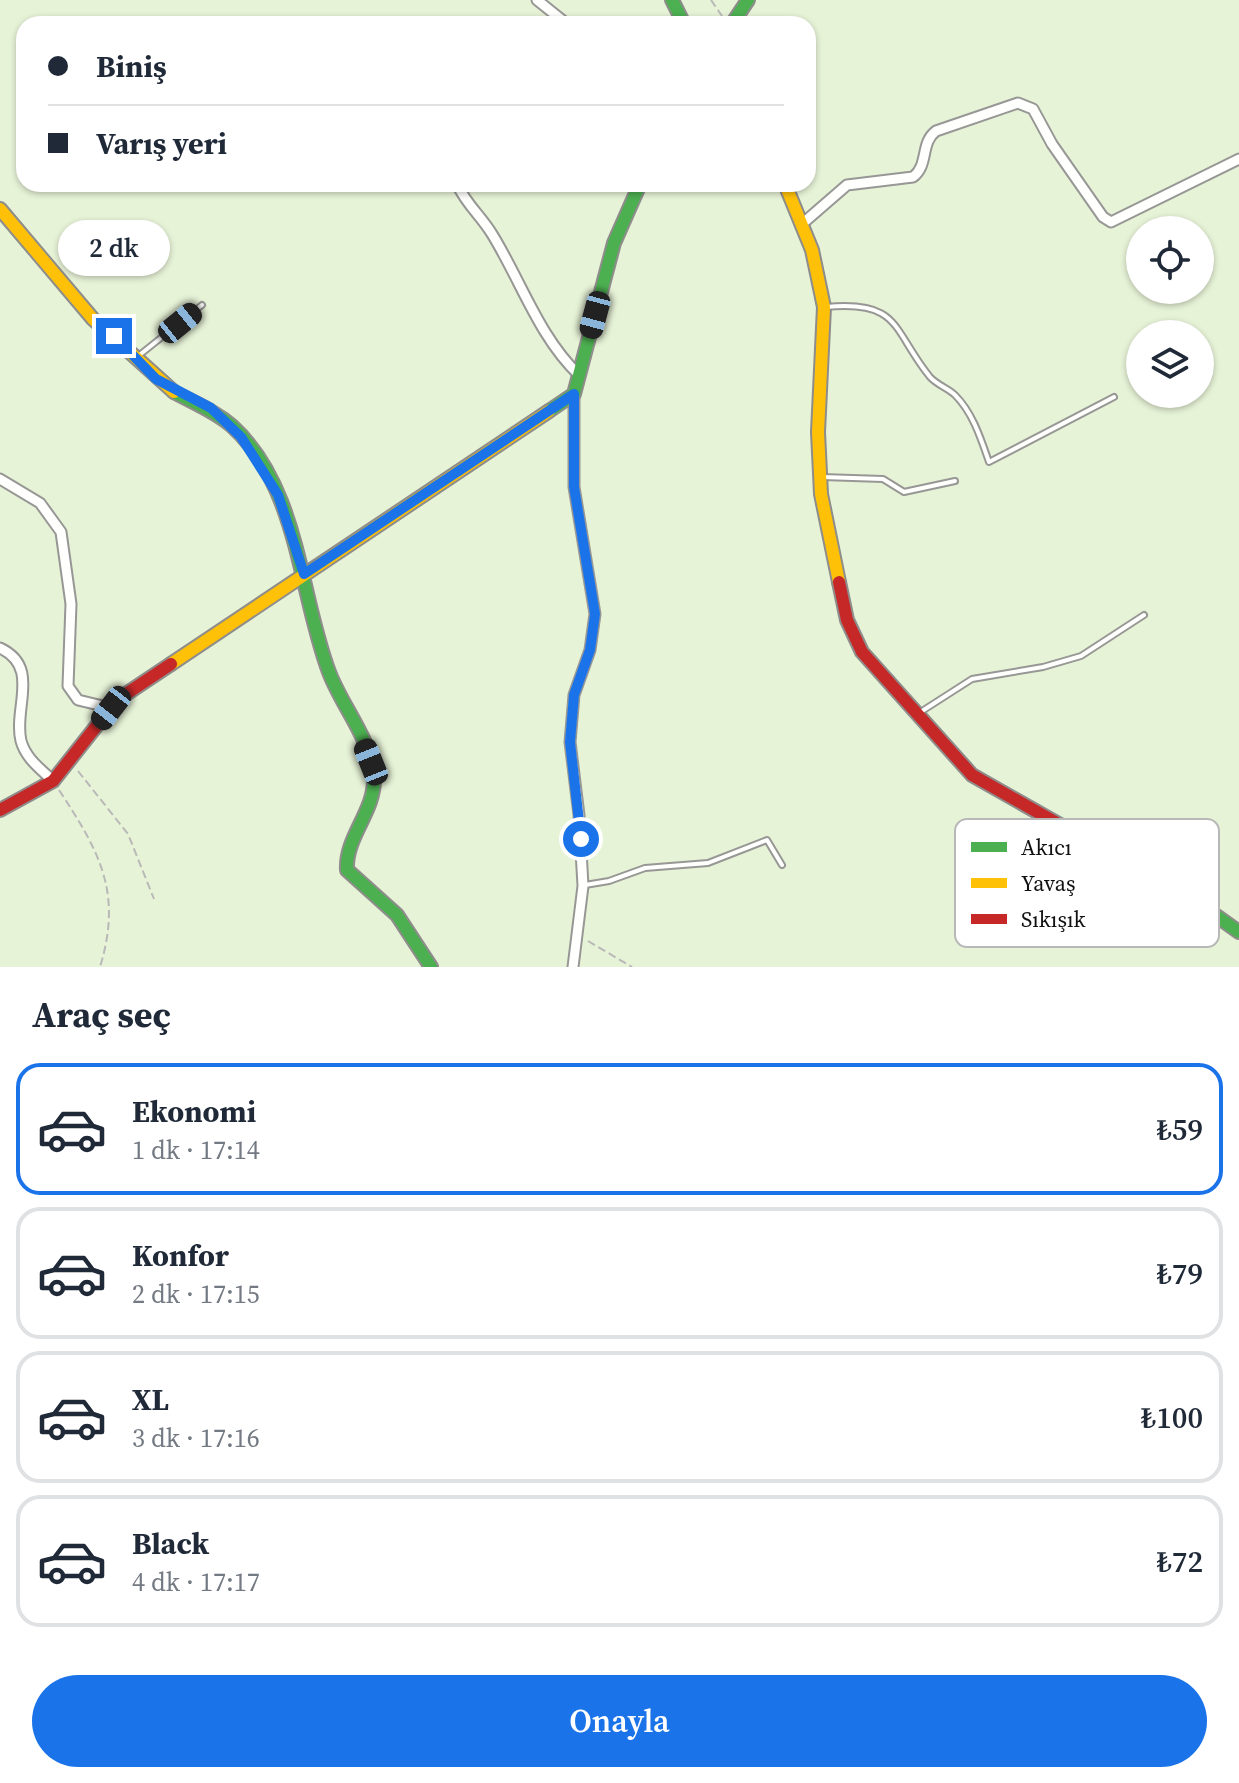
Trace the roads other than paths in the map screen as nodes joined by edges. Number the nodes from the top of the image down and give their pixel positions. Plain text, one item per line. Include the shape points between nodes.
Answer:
1 (537, 0) edge
2 (748, 0) edge
3 (557, 16) edge
4 (735, 16) edge
5 (1239, 159) edge
6 (461, 192) edge
7 (636, 192) edge
8 (788, 192) edge
9 (0, 209) edge
10 (802, 224) junction
11 (202, 305) dead end
12 (824, 307) junction
13 (136, 358) junction
14 (579, 375) junction
15 (574, 394) junction
16 (1114, 397) dead end
17 (819, 477) junction
18 (0, 479) edge
19 (955, 481) dead end
20 (304, 574) junction
21 (1144, 615) dead end
22 (0, 648) edge
23 (111, 708) junction
24 (917, 714) junction
25 (53, 781) junction
26 (0, 810) edge
27 (1050, 819) edge
28 (782, 865) dead end
29 (583, 886) junction
30 (1219, 918) edge
31 (1239, 932) edge
32 (431, 967) edge
33 (573, 967) edge

1 - 3 street
2 - 4 street
5 - 10 street via 1111,222 1052,144 1033,109 1018,103 936,131 927,142 923,166 913,177 847,185
6 - 14 street via 491,232 561,358
7 - 14 street via 614,243
8 - 10 street
9 - 13 street via 48,269
10 - 12 street
11 - 13 lane
12 - 16 lane via 864,306 895,324 931,378 962,404 989,462
12 - 17 street
13 - 20 street via 166,386 211,408 241,437 278,495
14 - 15 street
15 - 20 street
15 - 29 street via 574,487 595,614 590,650 574,695 570,742
17 - 19 lane via 883,479 904,492
17 - 24 street via 852,635
18 - 23 street via 40,503 61,532 71,604 68,686 78,700
20 - 23 street
20 - 32 street via 328,669 356,724 374,776 371,806 347,853 347,870 397,915
21 - 24 lane via 1081,656 972,679
22 - 25 street via 17,661 25,680 19,725 28,758
23 - 25 street
24 - 27 street via 972,775
25 - 26 street
28 - 29 lane via 767,840 703,864 645,868
29 - 33 street
30 - 31 street

